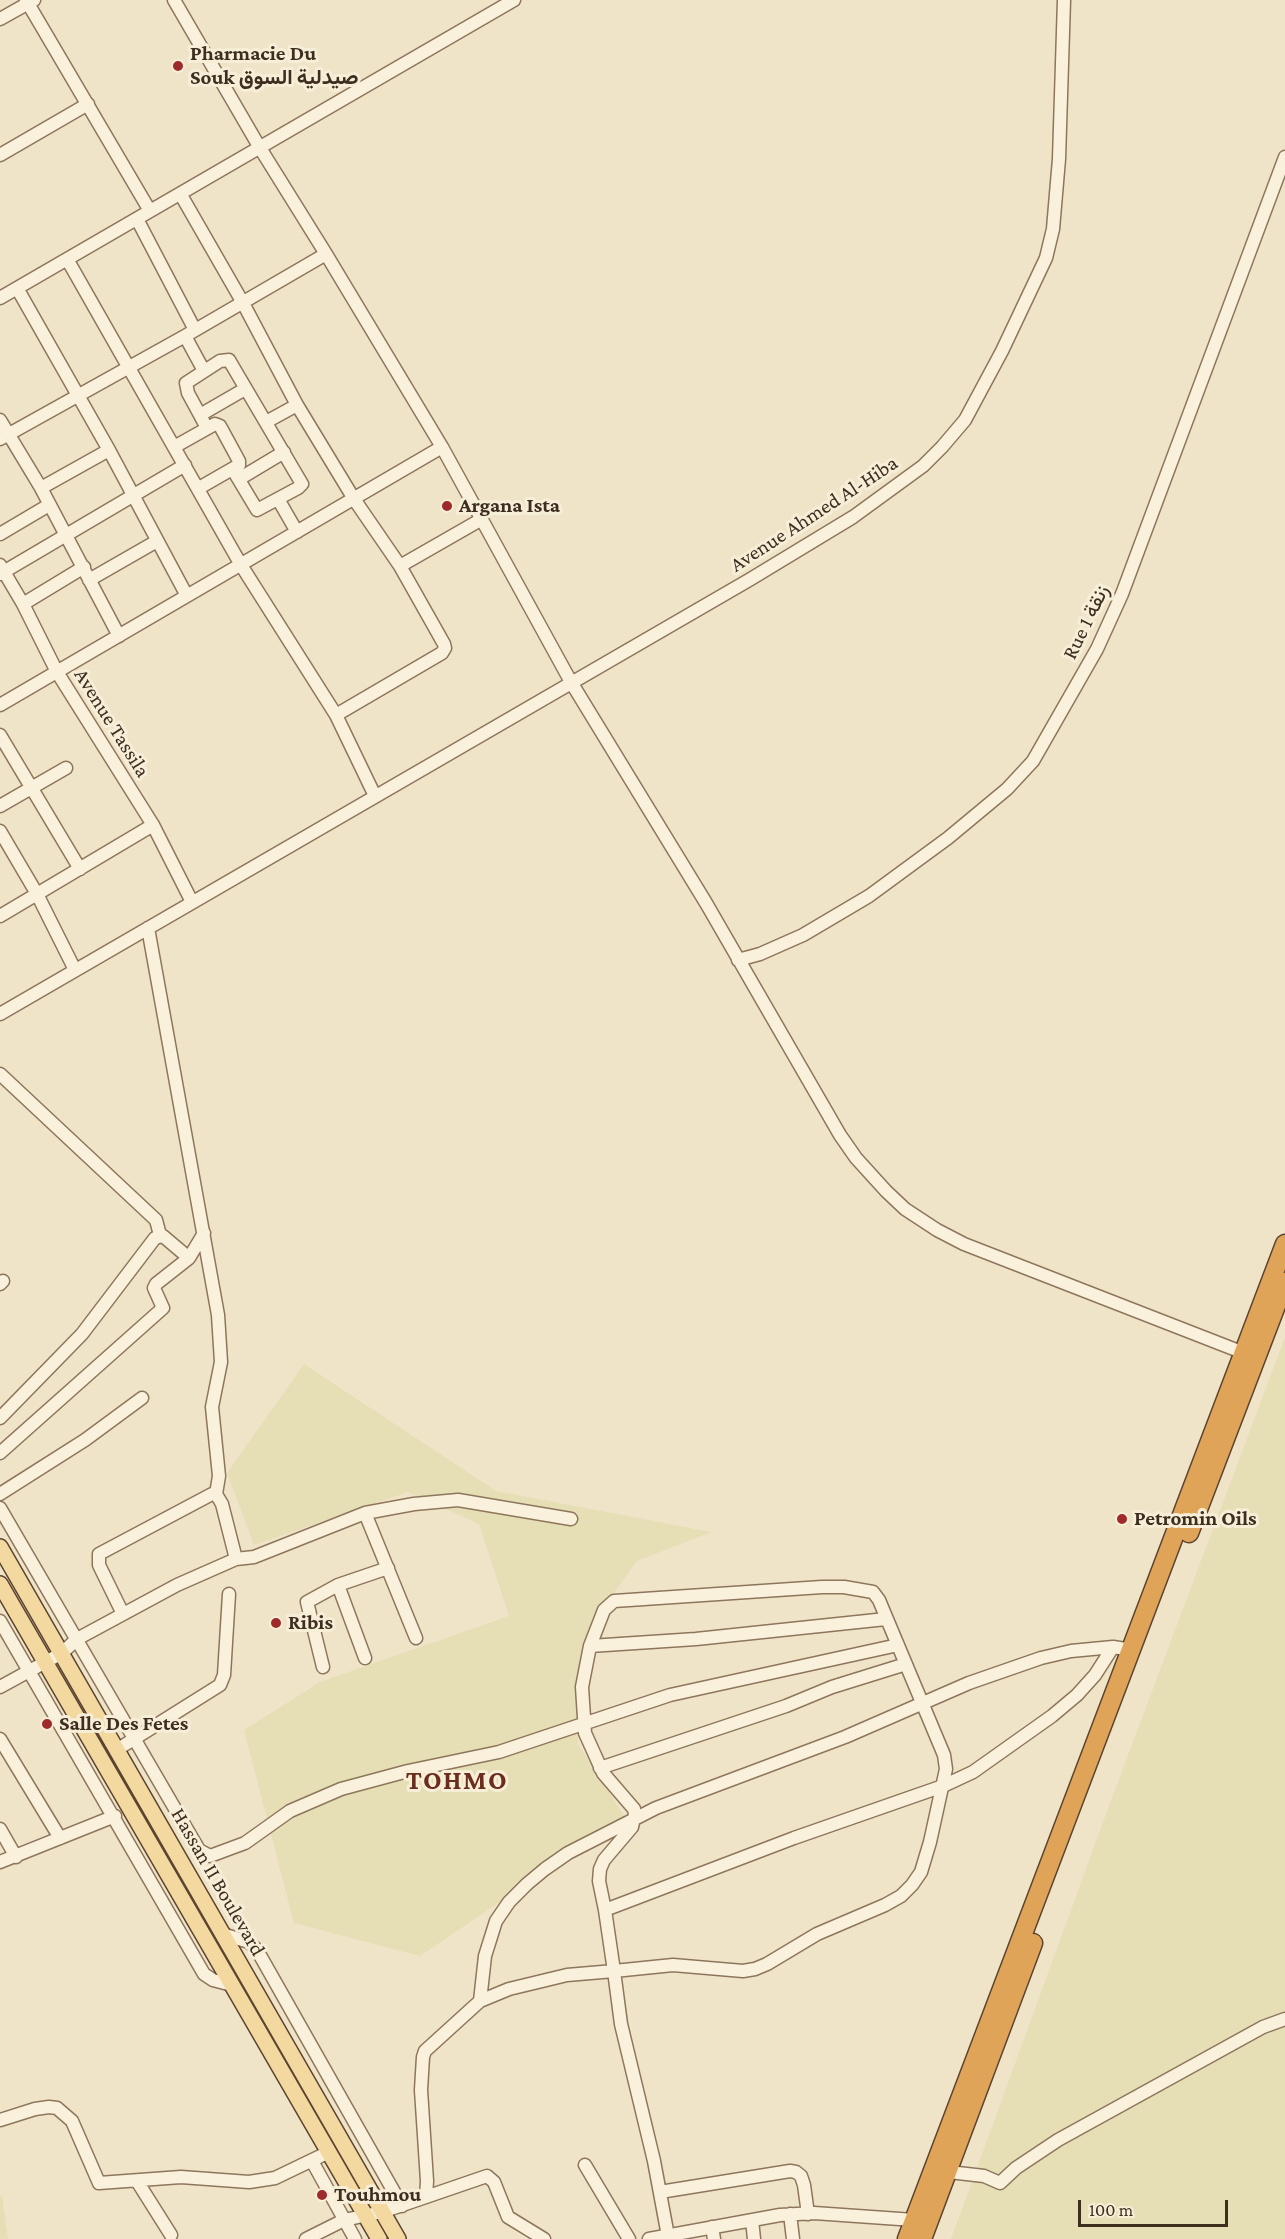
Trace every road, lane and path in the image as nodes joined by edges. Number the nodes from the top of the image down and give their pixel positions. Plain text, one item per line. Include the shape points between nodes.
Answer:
1 (174, 0) edge
2 (514, 0) edge
3 (1064, 0) edge
4 (29, 1) edge
5 (0, 19) edge
6 (88, 104) junction
7 (260, 148) junction
8 (2, 149) edge
9 (1285, 157) edge
10 (181, 195) junction
11 (150, 211) junction
12 (137, 219) junction
13 (326, 254) junction
14 (68, 259) junction
15 (17, 288) junction
16 (0, 298) edge
17 (243, 303) junction
18 (190, 333) junction
19 (128, 368) junction
20 (204, 371) junction
21 (245, 389) junction
22 (77, 396) junction
23 (297, 405) junction
24 (200, 415) junction
25 (0, 420) edge
26 (266, 422) junction
27 (207, 428) junction
28 (4, 436) edge
29 (174, 447) junction
30 (442, 447) junction
31 (109, 450) junction
32 (284, 452) junction
33 (185, 465) junction
34 (236, 474) junction
35 (41, 488) junction
36 (199, 488) junction
37 (132, 496) junction
38 (278, 499) junction
39 (354, 499) junction
40 (50, 505) junction
41 (482, 519) junction
42 (297, 532) junction
43 (0, 534) edge
44 (65, 536) junction
45 (157, 541) junction
46 (241, 565) junction
47 (400, 566) junction
48 (84, 567) junction
49 (1, 570) edge
50 (89, 580) junction
51 (187, 596) junction
52 (23, 604) junction
53 (119, 636) junction
54 (57, 672) junction
55 (571, 682) junction
56 (0, 705) edge
57 (336, 715) junction
58 (0, 735) edge
59 (66, 768) dead end
60 (32, 788) junction
61 (375, 796) junction
62 (0, 806) edge
63 (153, 825) junction
64 (0, 831) edge
65 (80, 869) junction
66 (37, 894) junction
67 (192, 902) junction
68 (0, 916) edge
69 (148, 928) junction
70 (738, 960) junction
71 (75, 970) junction
72 (0, 1014) edge
73 (0, 1074) edge
74 (204, 1233) junction
75 (160, 1235) junction
76 (1285, 1244) edge
77 (189, 1258) junction
78 (1285, 1282) edge
79 (1244, 1353) junction
80 (142, 1398) dead end
81 (0, 1418) edge
82 (0, 1453) edge
83 (0, 1494) edge
84 (216, 1494) junction
85 (0, 1508) edge
86 (365, 1513) junction
87 (571, 1519) dead end
88 (0, 1547) edge
89 (236, 1559) junction
90 (388, 1568) junction
91 (0, 1584) edge
92 (338, 1585) junction
93 (229, 1594) dead end
94 (123, 1614) junction
95 (886, 1619) junction
96 (0, 1621) edge
97 (416, 1638) dead end
98 (77, 1639) junction
99 (897, 1645) junction
100 (590, 1646) junction
101 (1113, 1647) junction
102 (1132, 1650) junction
103 (62, 1653) junction
104 (365, 1658) dead end
105 (45, 1663) junction
106 (906, 1664) junction
107 (323, 1667) dead end
108 (29, 1671) junction
109 (0, 1687) edge
110 (923, 1704) junction
111 (584, 1722) junction
112 (134, 1738) junction
113 (0, 1739) edge
114 (118, 1749) junction
115 (600, 1768) junction
116 (943, 1786) junction
117 (115, 1816) junction
118 (635, 1818) junction
119 (0, 1829) edge
120 (60, 1838) junction
121 (16, 1857) junction
122 (0, 1862) edge
123 (605, 1910) junction
124 (222, 1934) junction
125 (614, 1971) junction
126 (232, 1985) junction
127 (480, 2001) junction
128 (1285, 2019) edge
129 (0, 2120) edge
130 (328, 2152) junction
131 (312, 2161) junction
132 (585, 2165) dead end
133 (949, 2172) junction
134 (137, 2181) junction
135 (660, 2192) junction
136 (426, 2196) junction
137 (402, 2206) junction
138 (374, 2214) junction
139 (790, 2214) junction
140 (808, 2214) junction
141 (344, 2220) junction
142 (752, 2220) junction
143 (914, 2220) junction
144 (713, 2233) edge
145 (674, 2236) edge
146 (170, 2238) edge
147 (306, 2239) edge
148 (355, 2239) edge
149 (379, 2239) edge
150 (398, 2239) edge
151 (544, 2239) edge
152 (630, 2239) edge
153 (649, 2239) edge
154 (754, 2239) edge
155 (793, 2239) edge
156 (907, 2239) edge
157 (922, 2239) edge

1 - 7 street
2 - 7 street
3 - 55 street, Avenue Ahmed Al-Hiba via 1053,229 1029,296 964,420 923,465 852,517
4 - 5 street
4 - 6 street
6 - 8 street
6 - 11 street
7 - 10 street
7 - 13 street
9 - 70 street, Rue 1 زنقة via 1122,594 1097,649 1033,761 1008,789 869,896 802,935
10 - 11 street
10 - 17 street
11 - 12 street
12 - 14 street
12 - 18 street
13 - 17 street
13 - 30 street
14 - 15 street
14 - 19 street
15 - 16 street
15 - 22 street
17 - 18 street
17 - 23 street
18 - 19 street
18 - 20 street
19 - 22 street
19 - 29 street
20 - 21 street via 229,360
20 - 24 street via 185,386
21 - 24 street
21 - 26 street
22 - 28 street
22 - 31 street
23 - 26 street
23 - 39 street
24 - 27 street
25 - 28 street
26 - 32 street
27 - 29 street
27 - 34 street via 220,426 239,461
28 - 35 street
29 - 33 street
30 - 39 street
30 - 41 street
31 - 35 street
31 - 37 street
32 - 34 street
32 - 38 street via 302,484
33 - 36 street
33 - 37 street
34 - 36 street
34 - 38 street via 256,509
35 - 40 street
36 - 46 street
37 - 44 street
37 - 45 street
38 - 42 street
39 - 42 street
39 - 47 street
40 - 43 street
40 - 44 street
41 - 47 street
41 - 55 street
42 - 46 street
44 - 48 street
44 - 49 street
45 - 50 street
45 - 51 street
46 - 51 street
46 - 57 street
47 - 57 street via 445,648 433,659
48 - 50 street
48 - 52 street
49 - 52 street, Avenue Tassila
50 - 53 street
51 - 53 street
52 - 54 street, Avenue Tassila
53 - 54 street
54 - 56 street
54 - 63 street, Avenue Tassila
55 - 61 street, Avenue Ahmed Al-Hiba
55 - 70 street
57 - 61 street
58 - 60 street
59 - 60 street
60 - 62 street
60 - 65 street
61 - 67 street, Avenue Ahmed Al-Hiba
63 - 65 street
63 - 67 street, Avenue Tassila
64 - 66 street
65 - 66 street
66 - 68 street
66 - 71 street
67 - 69 street, Avenue Ahmed Al-Hiba
69 - 71 street, Avenue Ahmed Al-Hiba
69 - 74 street
70 - 79 street via 855,1158 905,1209 964,1244
71 - 72 street, Avenue Ahmed Al-Hiba
73 - 75 street via 156,1220
74 - 77 street
74 - 84 street via 218,1315 221,1362 212,1407 219,1476
75 - 77 street
75 - 81 street via 82,1334
76 - 79 highway
77 - 82 street via 156,1284 154,1288 163,1308
78 - 133 highway
79 - 102 highway
80 - 83 street
84 - 89 street
84 - 94 street via 99,1554 99,1565
85 - 98 street
86 - 87 street via 458,1500
86 - 89 street via 254,1557
86 - 90 street
88 - 103 main road, Hassan II Boulevard
89 - 94 street
90 - 92 street
90 - 97 street
91 - 105 main road, Hassan II Boulevard
92 - 104 street
92 - 107 street via 307,1602
93 - 112 street via 223,1680
94 - 98 street
95 - 99 street
95 - 100 street
95 - 100 street via 873,1592 844,1587 617,1600 604,1610
96 - 108 street
98 - 103 street
98 - 112 street
99 - 106 street
99 - 111 street via 679,1693
100 - 111 street via 582,1687
101 - 102 street
101 - 110 street via 1041,1658
101 - 116 street via 1095,1675 1052,1716 973,1772
102 - 143 highway
103 - 105 street
103 - 114 main road, Hassan II Boulevard
105 - 108 street
105 - 126 main road, Hassan II Boulevard
106 - 110 street
106 - 115 street
108 - 109 street
108 - 117 street
110 - 116 street via 944,1755
110 - 118 street
111 - 112 street via 499,1752 341,1788 290,1811 245,1844 210,1856 199,1850
111 - 115 street
112 - 114 street
113 - 120 street
114 - 124 main road, Hassan II Boulevard
115 - 118 street via 634,1809
116 - 123 street
116 - 125 street via 921,1872 901,1896 817,1934 755,1969 673,1965
117 - 120 street
117 - 126 street via 204,1974
118 - 123 street via 600,1869
118 - 127 street via 545,1869 509,1902 496,1921 485,1956
119 - 121 street
120 - 121 street
121 - 122 street
123 - 125 street
124 - 137 street via 249,1942 257,1950
124 - 138 main road, Hassan II Boulevard
125 - 127 street via 567,1975 509,1989
125 - 135 street via 621,2024
126 - 130 main road, Hassan II Boulevard
127 - 136 street via 423,2057
128 - 133 street via 1263,2027 1058,2140 1000,2183 984,2176
129 - 134 street via 35,2109 57,2108 72,2121 99,2183
130 - 131 street
130 - 138 main road, Hassan II Boulevard
131 - 134 street via 275,2178 249,2182 181,2177
131 - 141 street
132 - 152 street
133 - 157 highway
134 - 146 street
135 - 140 street via 790,2171 801,2176
135 - 145 street
136 - 137 street
136 - 151 street via 487,2176 494,2182 508,2217
137 - 138 street
138 - 141 street
138 - 149 main road, Hassan II Boulevard
138 - 150 main road, Hassan II Boulevard
139 - 140 street
139 - 142 street
139 - 155 street
140 - 143 street
141 - 147 street
141 - 148 street
142 - 144 street
142 - 154 street
143 - 156 highway
144 - 145 street
145 - 153 street

